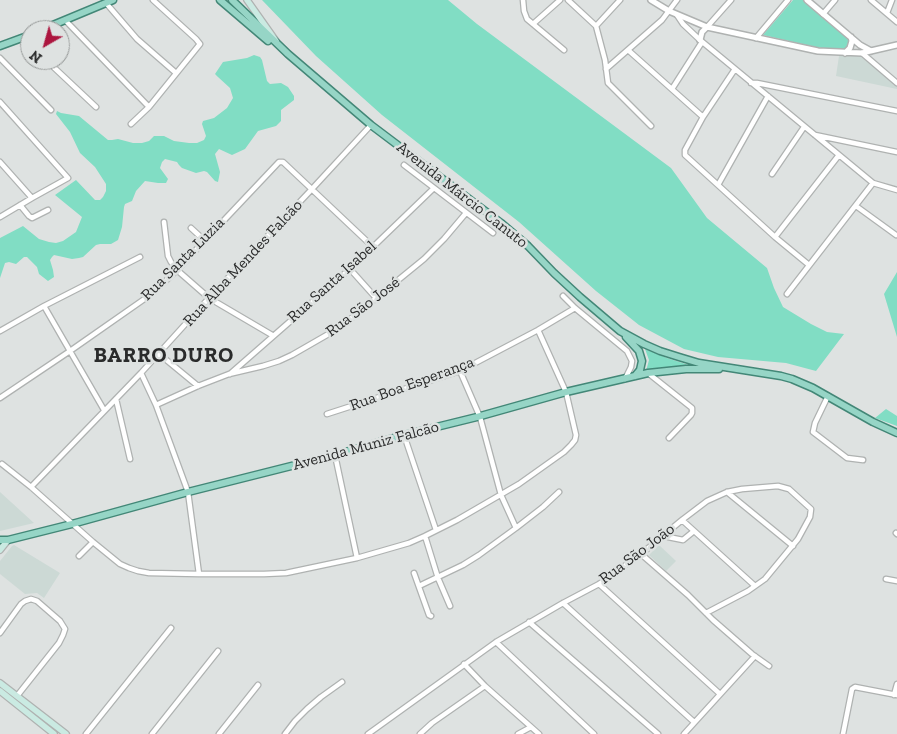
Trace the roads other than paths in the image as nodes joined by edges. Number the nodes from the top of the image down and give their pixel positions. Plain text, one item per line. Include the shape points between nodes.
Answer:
1 (113, 0) edge
2 (153, 0) edge
3 (220, 0) edge
4 (232, 0) edge
5 (247, 0) edge
6 (523, 0) edge
7 (560, 0) edge
8 (568, 0) edge
9 (620, 0) edge
10 (651, 0) edge
11 (676, 0) edge
12 (731, 0) edge
13 (788, 0) edge
14 (806, 0) edge
15 (835, 0) edge
16 (871, 0) edge
17 (892, 0) edge
18 (106, 3) junction
19 (669, 11) junction
20 (887, 13) junction
21 (823, 14) junction
22 (677, 15) junction
23 (65, 20) edge
24 (897, 22) edge
25 (533, 24) junction
26 (70, 25) edge
27 (596, 26) junction
28 (708, 28) junction
29 (851, 37) junction
30 (756, 38) junction
31 (20, 39) edge
32 (701, 41) junction
33 (897, 45) edge
34 (0, 46) edge
35 (280, 47) junction
36 (564, 50) dead end
37 (628, 50) junction
38 (872, 51) junction
39 (846, 53) junction
40 (862, 53) junction
41 (288, 54) junction
42 (0, 58) edge
43 (606, 69) junction
44 (734, 69) junction
45 (57, 70) edge
46 (176, 73) junction
47 (751, 83) junction
48 (897, 83) edge
49 (672, 89) junction
50 (768, 96) junction
51 (0, 102) edge
52 (96, 107) dead end
53 (149, 107) junction
54 (51, 110) dead end
55 (897, 110) edge
56 (703, 117) junction
57 (131, 124) dead end
58 (372, 125) junction
59 (651, 126) dead end
60 (804, 127) junction
61 (813, 134) junction
62 (833, 139) junction
63 (830, 148) junction
64 (897, 152) edge
65 (839, 156) junction
66 (0, 162) edge
67 (404, 165) dead end
68 (772, 174) dead end
69 (873, 183) junction
70 (718, 185) junction
71 (434, 188) junction
72 (312, 189) junction
73 (897, 190) edge
74 (32, 198) junction
75 (20, 205) junction
76 (856, 206) junction
77 (48, 210) dead end
78 (466, 213) junction
79 (0, 218) edge
80 (164, 222) dead end
81 (191, 228) dead end
82 (493, 233) dead end
83 (896, 235) edge
84 (775, 237) junction
85 (204, 240) junction
86 (373, 247) junction
87 (140, 258) dead end
88 (809, 265) junction
89 (350, 269) junction
90 (177, 270) junction
91 (787, 294) dead end
92 (563, 296) dead end
93 (209, 298) junction
94 (376, 298) junction
95 (44, 306) junction
96 (575, 308) junction
97 (538, 330) junction
98 (0, 331) edge
99 (620, 331) junction
100 (272, 335) junction
101 (70, 351) junction
102 (158, 353) junction
103 (735, 369) junction
104 (460, 370) junction
105 (141, 373) junction
106 (648, 373) junction
107 (229, 374) junction
108 (635, 376) junction
109 (625, 379) junction
110 (198, 386) junction
111 (566, 392) junction
112 (828, 396) junction
113 (0, 398) edge
114 (116, 399) junction
115 (156, 405) junction
116 (104, 410) junction
117 (328, 414) dead end
118 (480, 417) junction
119 (897, 433) edge
120 (404, 435) junction
121 (669, 438) dead end
122 (335, 455) junction
123 (130, 459) dead end
124 (863, 460) dead end
125 (2, 464) dead end
126 (31, 486) junction
127 (188, 492) junction
128 (559, 492) dead end
129 (727, 492) junction
130 (501, 495) junction
131 (682, 520) junction
132 (72, 524) junction
133 (516, 528) junction
134 (436, 530) junction
135 (694, 531) junction
136 (425, 536) junction
137 (663, 536) junction
138 (0, 540) edge
139 (8, 540) junction
140 (92, 542) junction
141 (793, 546) junction
142 (0, 550) edge
143 (641, 554) junction
144 (79, 556) dead end
145 (357, 558) junction
146 (414, 573) dead end
147 (199, 574) junction
148 (438, 578) junction
149 (886, 579) dead end
150 (897, 581) edge
151 (599, 584) junction
152 (419, 586) junction
153 (755, 586) junction
154 (563, 603) junction
155 (450, 606) dead end
156 (706, 613) junction
157 (430, 616) dead end
158 (529, 622) junction
159 (171, 628) dead end
160 (0, 633) edge
161 (496, 642) junction
162 (218, 651) dead end
163 (755, 656) junction
164 (464, 664) junction
165 (769, 666) dead end
166 (342, 682) dead end
167 (0, 683) edge
168 (897, 684) edge
169 (258, 685) dead end
170 (486, 686) junction
171 (0, 691) edge
172 (720, 694) junction
173 (896, 695) edge
174 (17, 696) junction
175 (694, 722) junction
176 (531, 727) junction
177 (54, 734) edge
178 (66, 734) edge
179 (86, 734) edge
180 (152, 734) edge
181 (219, 734) edge
182 (285, 734) edge
183 (368, 734) edge
184 (420, 734) edge
185 (518, 734) edge
186 (539, 734) edge
187 (594, 734) edge
188 (658, 734) edge
189 (684, 734) edge
190 (842, 734) edge

1 - 18 main road
2 - 46 street via 200,44
3 - 41 main road via 265,39
4 - 35 main road, Avenida Márcio Canuto
5 - 35 main road
6 - 25 street via 525,16
7 - 25 street
8 - 27 street
9 - 27 street
10 - 19 street
11 - 19 street
12 - 28 street
13 - 30 street
14 - 21 street
15 - 21 street
16 - 20 street
17 - 20 street
18 - 23 main road
18 - 46 street via 137,39
19 - 22 street
19 - 37 street
20 - 24 street
21 - 29 street
22 - 28 street
22 - 32 street
25 - 36 street
26 - 53 street
27 - 43 street
28 - 30 street
28 - 32 street via 702,32
29 - 38 street
29 - 39 street via 852,44
29 - 40 street
30 - 39 street via 818,51
31 - 34 main road
32 - 44 street
32 - 49 street
33 - 38 street
35 - 41 main road, Avenida Márcio Canuto
37 - 43 street
37 - 49 street
38 - 40 street
39 - 40 street
40 - 48 street
41 - 58 main road, Avenida Márcio Canuto
42 - 54 street
43 - 59 street via 610,86
44 - 47 street
44 - 56 street
45 - 52 street
46 - 53 street
47 - 50 street
47 - 55 street
49 - 56 street
50 - 60 street
50 - 70 street
51 - 74 street via 68,178
53 - 57 street
56 - 70 street via 684,152
58 - 72 street, Rua Alba Mendes Falcão
58 - 99 main road, Avenida Márcio Canuto via 501,223
60 - 61 street
60 - 68 street
61 - 62 street
61 - 63 street
62 - 63 street
62 - 64 street
63 - 65 street
65 - 69 street
65 - 84 street
66 - 74 street
67 - 71 street
69 - 73 street
69 - 76 street
70 - 84 street
71 - 78 street
71 - 86 street, Rua Santa Isabel
72 - 85 street, Rua Santa Luzia via 280,162
72 - 86 street
72 - 93 street, Rua Alba Mendes Falcão
74 - 75 street
75 - 77 street via 32,218
75 - 79 street
76 - 83 street
76 - 88 street
78 - 82 street
78 - 94 street, Rua São José via 432,252
80 - 90 street via 168,256
81 - 85 street
84 - 88 street
85 - 90 street, Rua Santa Luzia
86 - 89 street, Rua Santa Isabel
87 - 95 street
88 - 91 street
89 - 94 street
89 - 100 street, Rua Santa Isabel
90 - 93 street
90 - 101 street, Rua Santa Luzia via 152,293
92 - 96 street
93 - 100 street
93 - 102 street, Rua Alba Mendes Falcão
94 - 107 street, Rua São José via 348,322 292,355
95 - 98 street
95 - 101 street
96 - 97 street, Rua Boa Esperança
96 - 109 street via 627,351 632,367
97 - 104 street, Rua Boa Esperança
97 - 111 street
99 - 103 main road, Avenida Márcio Canuto via 660,351 699,363
99 - 108 main road via 641,356 642,365
100 - 107 street, Rua Santa Isabel
101 - 113 street, Rua Santa Luzia
101 - 116 street
102 - 105 street, Rua Alba Mendes Falcão
102 - 110 street
103 - 106 main road, Avenida Muniz Falcão
103 - 112 main road via 786,378
104 - 117 street, Rua Boa Esperança
104 - 118 street
105 - 114 street, Rua Alba Mendes Falcão
105 - 115 street
106 - 108 main road, Avenida Muniz Falcão
106 - 121 street via 692,408 691,416
107 - 110 street, Rua São José
108 - 109 main road, Avenida Muniz Falcão
109 - 111 main road, Avenida Muniz Falcão
110 - 115 street, Rua São José
111 - 118 main road, Avenida Muniz Falcão
111 - 130 street via 576,436 573,442 564,452
112 - 119 main road
112 - 124 street via 813,432 847,458
114 - 116 street, Rua Alba Mendes Falcão
114 - 123 street
115 - 127 street
116 - 126 street, Rua Alba Mendes Falcão
118 - 120 main road, Avenida Muniz Falcão
118 - 130 street
120 - 122 main road, Avenida Muniz Falcão
120 - 134 street
122 - 127 main road, Avenida Muniz Falcão
122 - 145 street
125 - 126 street
126 - 132 street
127 - 132 main road, Avenida Muniz Falcão
127 - 147 street
128 - 133 street
129 - 131 street, Rua São João via 707,501
129 - 141 street
129 - 141 street, Rua São João via 782,486 791,491 811,512
130 - 133 street
130 - 134 street
131 - 135 street
131 - 137 street, Rua São João
132 - 139 main road, Avenida Muniz Falcão
132 - 140 street
133 - 148 street
134 - 136 street
135 - 137 street via 683,540
135 - 153 street
136 - 145 street
136 - 148 street
137 - 143 street, Rua São João
138 - 139 main road, Avenida Muniz Falcão
139 - 142 main road
140 - 144 street
140 - 147 street via 129,568
141 - 153 street via 766,579
143 - 151 street, Rua São João
143 - 156 street
145 - 147 street via 286,573
146 - 152 street
148 - 152 street
148 - 155 street
149 - 150 street
151 - 154 street, Rua São João
151 - 172 street
152 - 157 street
153 - 156 street
154 - 158 street, Rua São João
154 - 175 street
156 - 163 street
158 - 161 street, Rua São João
158 - 188 street
159 - 179 street
160 - 174 street via 25,601 31,599 38,601 64,626 65,632 59,643
161 - 164 street, Rua São João
161 - 187 street
162 - 180 street
163 - 165 street
163 - 172 street
164 - 170 street
164 - 183 street, Rua São João
166 - 182 street via 307,709
167 - 174 main road
168 - 173 street
169 - 181 street
170 - 176 street
170 - 184 street
171 - 177 main road
172 - 175 street
173 - 190 street via 852,689
174 - 178 main road
175 - 189 street
176 - 185 street
176 - 186 street

